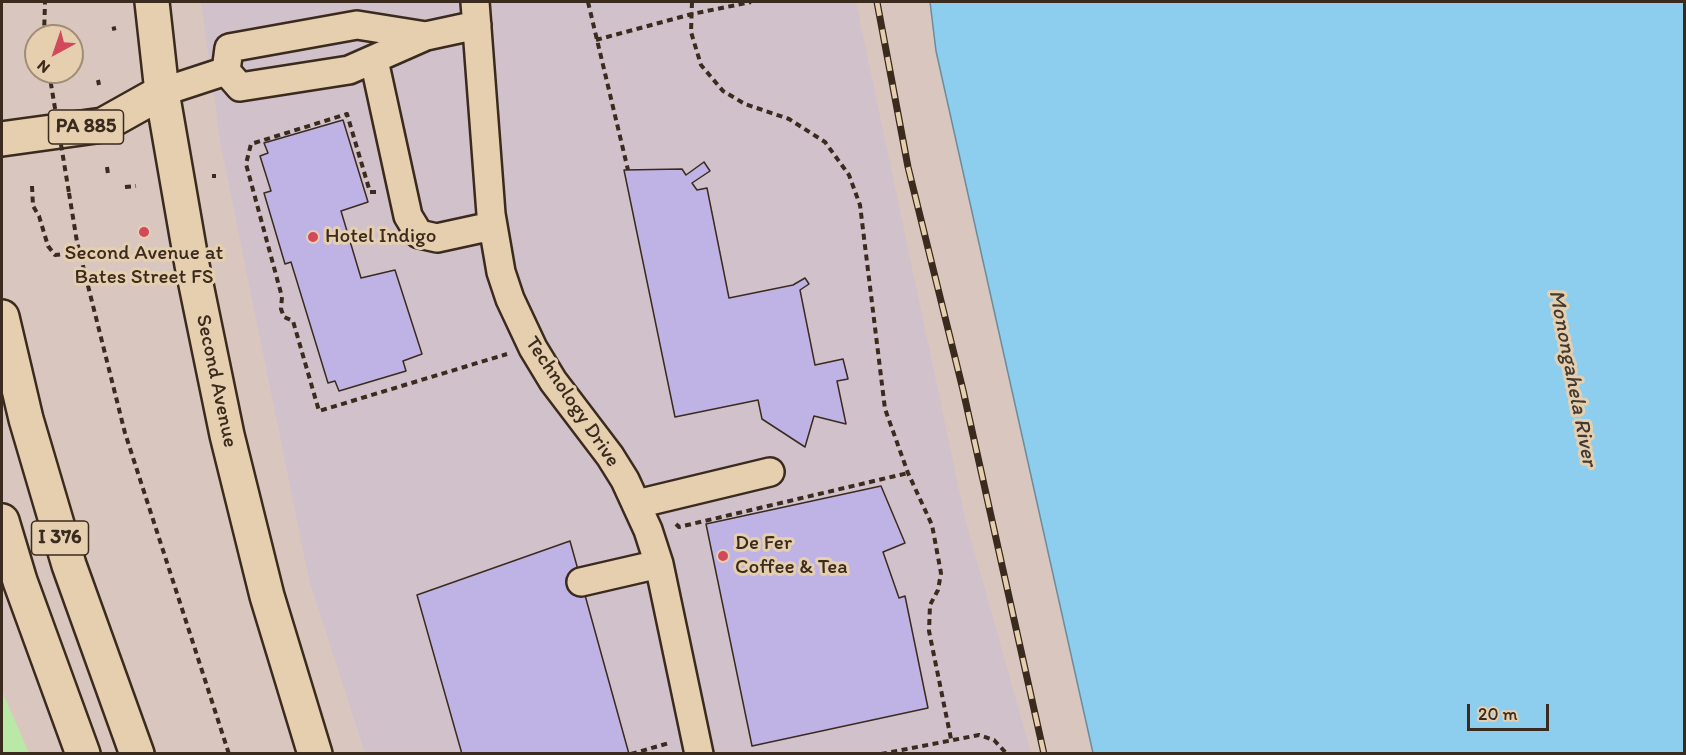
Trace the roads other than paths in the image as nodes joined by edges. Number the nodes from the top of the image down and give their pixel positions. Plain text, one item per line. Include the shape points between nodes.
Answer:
1 (152, 2) edge
2 (476, 13) edge
3 (426, 36) junction
4 (374, 60) junction
5 (226, 71) junction
6 (162, 92) junction
7 (2, 139) edge
8 (492, 226) junction
9 (2, 317) edge
10 (770, 472) dead end
11 (637, 504) junction
12 (2, 521) edge
13 (659, 564) junction
14 (581, 582) dead end
15 (697, 744) edge
16 (82, 753) edge
17 (138, 753) edge
18 (315, 753) edge

1 - 6 main road, Second Avenue
2 - 3 street, Technology Drive
2 - 8 street, Technology Drive
3 - 4 street, Technology Drive
3 - 5 street, Technology Drive via 357,25 229,48
4 - 5 street, Technology Drive via 349,70 240,87
4 - 8 street via 408,216 419,234 437,238
5 - 6 street
6 - 7 main road, PA 885 via 103,125
6 - 18 main road, Second Avenue via 226,435 267,596
8 - 11 street, Technology Drive via 510,299 533,348 610,456
9 - 17 main road, I 376 via 26,419 69,565
10 - 11 street
11 - 13 street, Technology Drive
12 - 16 main road, I 376
13 - 14 street
13 - 15 street, Technology Drive

